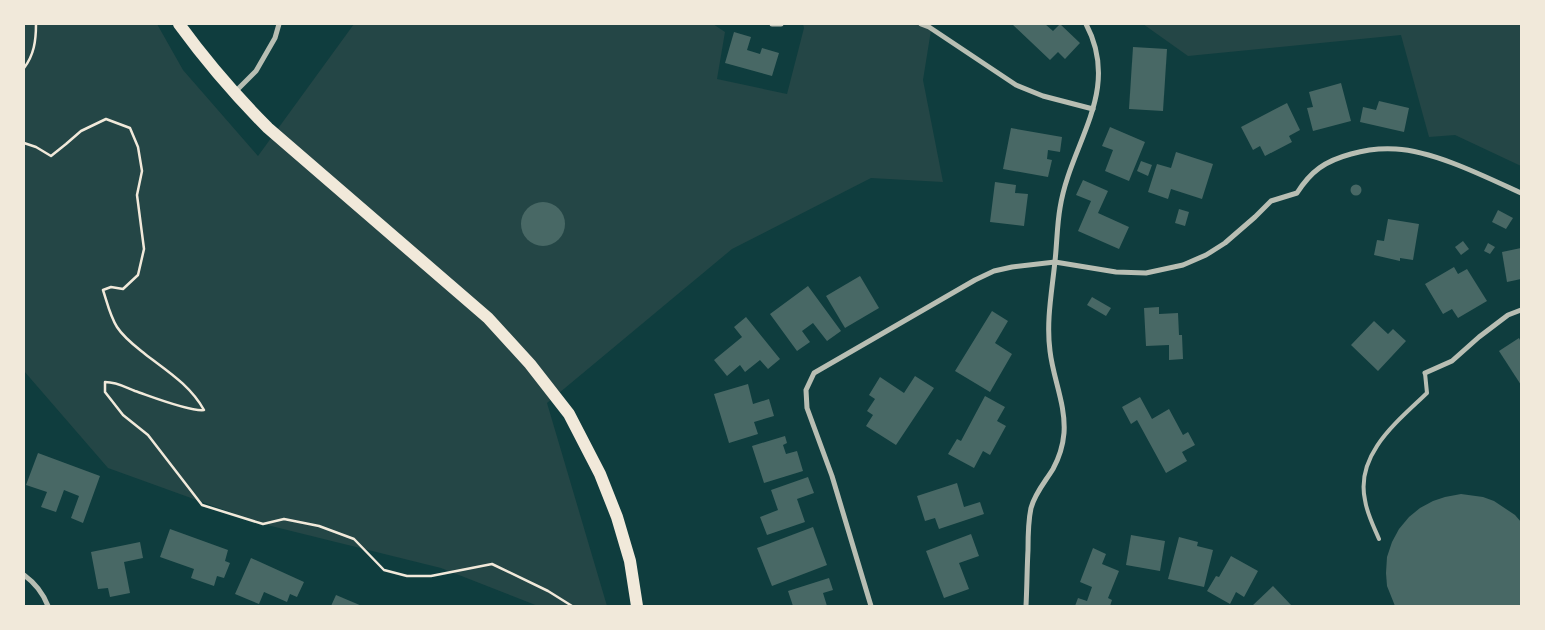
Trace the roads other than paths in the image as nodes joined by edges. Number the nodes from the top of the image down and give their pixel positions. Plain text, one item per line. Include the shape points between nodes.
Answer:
1 (179, 24) edge
2 (279, 24) edge
3 (772, 24) edge
4 (781, 24) edge
5 (921, 24) edge
6 (1086, 24) edge
7 (234, 93) junction
8 (1093, 109) junction
9 (1521, 193) edge
10 (1055, 262) junction
11 (1521, 310) edge
12 (1425, 373) joint
13 (1379, 540) dead end
14 (24, 575) edge
15 (48, 606) edge
16 (637, 606) edge
17 (871, 606) edge
18 (1026, 606) edge

1 - 7 main road
2 - 7 street via 256,71
3 - 4 street
5 - 8 street via 1016,85
6 - 8 street via 1095,46 1098,67 1098,90
7 - 16 main road via 268,128 488,318 530,364 569,414 600,474 630,562
8 - 10 street via 1065,183
9 - 10 street via 1451,163 1410,151 1360,152 1317,168 1297,193 1271,201 1225,243 1183,266 1146,273 1116,272
10 - 17 street via 994,271 814,373 806,390 807,408 832,476
10 - 18 street via 1049,308 1050,350 1064,432 1060,453 1031,507
11 - 12 street via 1508,315 1452,361
12 - 13 lane via 1427,393 1380,442 1370,458 1363,480 1368,514
14 - 15 street via 37,586

